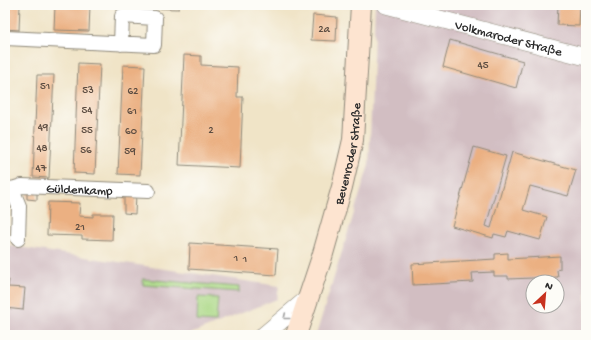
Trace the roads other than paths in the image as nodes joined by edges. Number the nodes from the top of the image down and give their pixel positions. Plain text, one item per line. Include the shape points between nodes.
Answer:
1 (361, 5) edge
2 (386, 5) edge
3 (5, 38) edge
4 (122, 44) dead end
5 (586, 57) edge
6 (9, 188) edge
7 (148, 191) dead end
8 (18, 239) dead end
9 (308, 298) junction
10 (264, 335) edge
11 (296, 335) edge

1 - 9 main road, Bevenroder Straße via 353,140 342,187
2 - 5 street, Volkmaroder Straße
3 - 4 street
6 - 7 street, Güldenkamp via 22,186
6 - 8 street, Güldenkamp via 19,206
9 -> 10 street
9 - 11 main road, Bevenroder Straße

